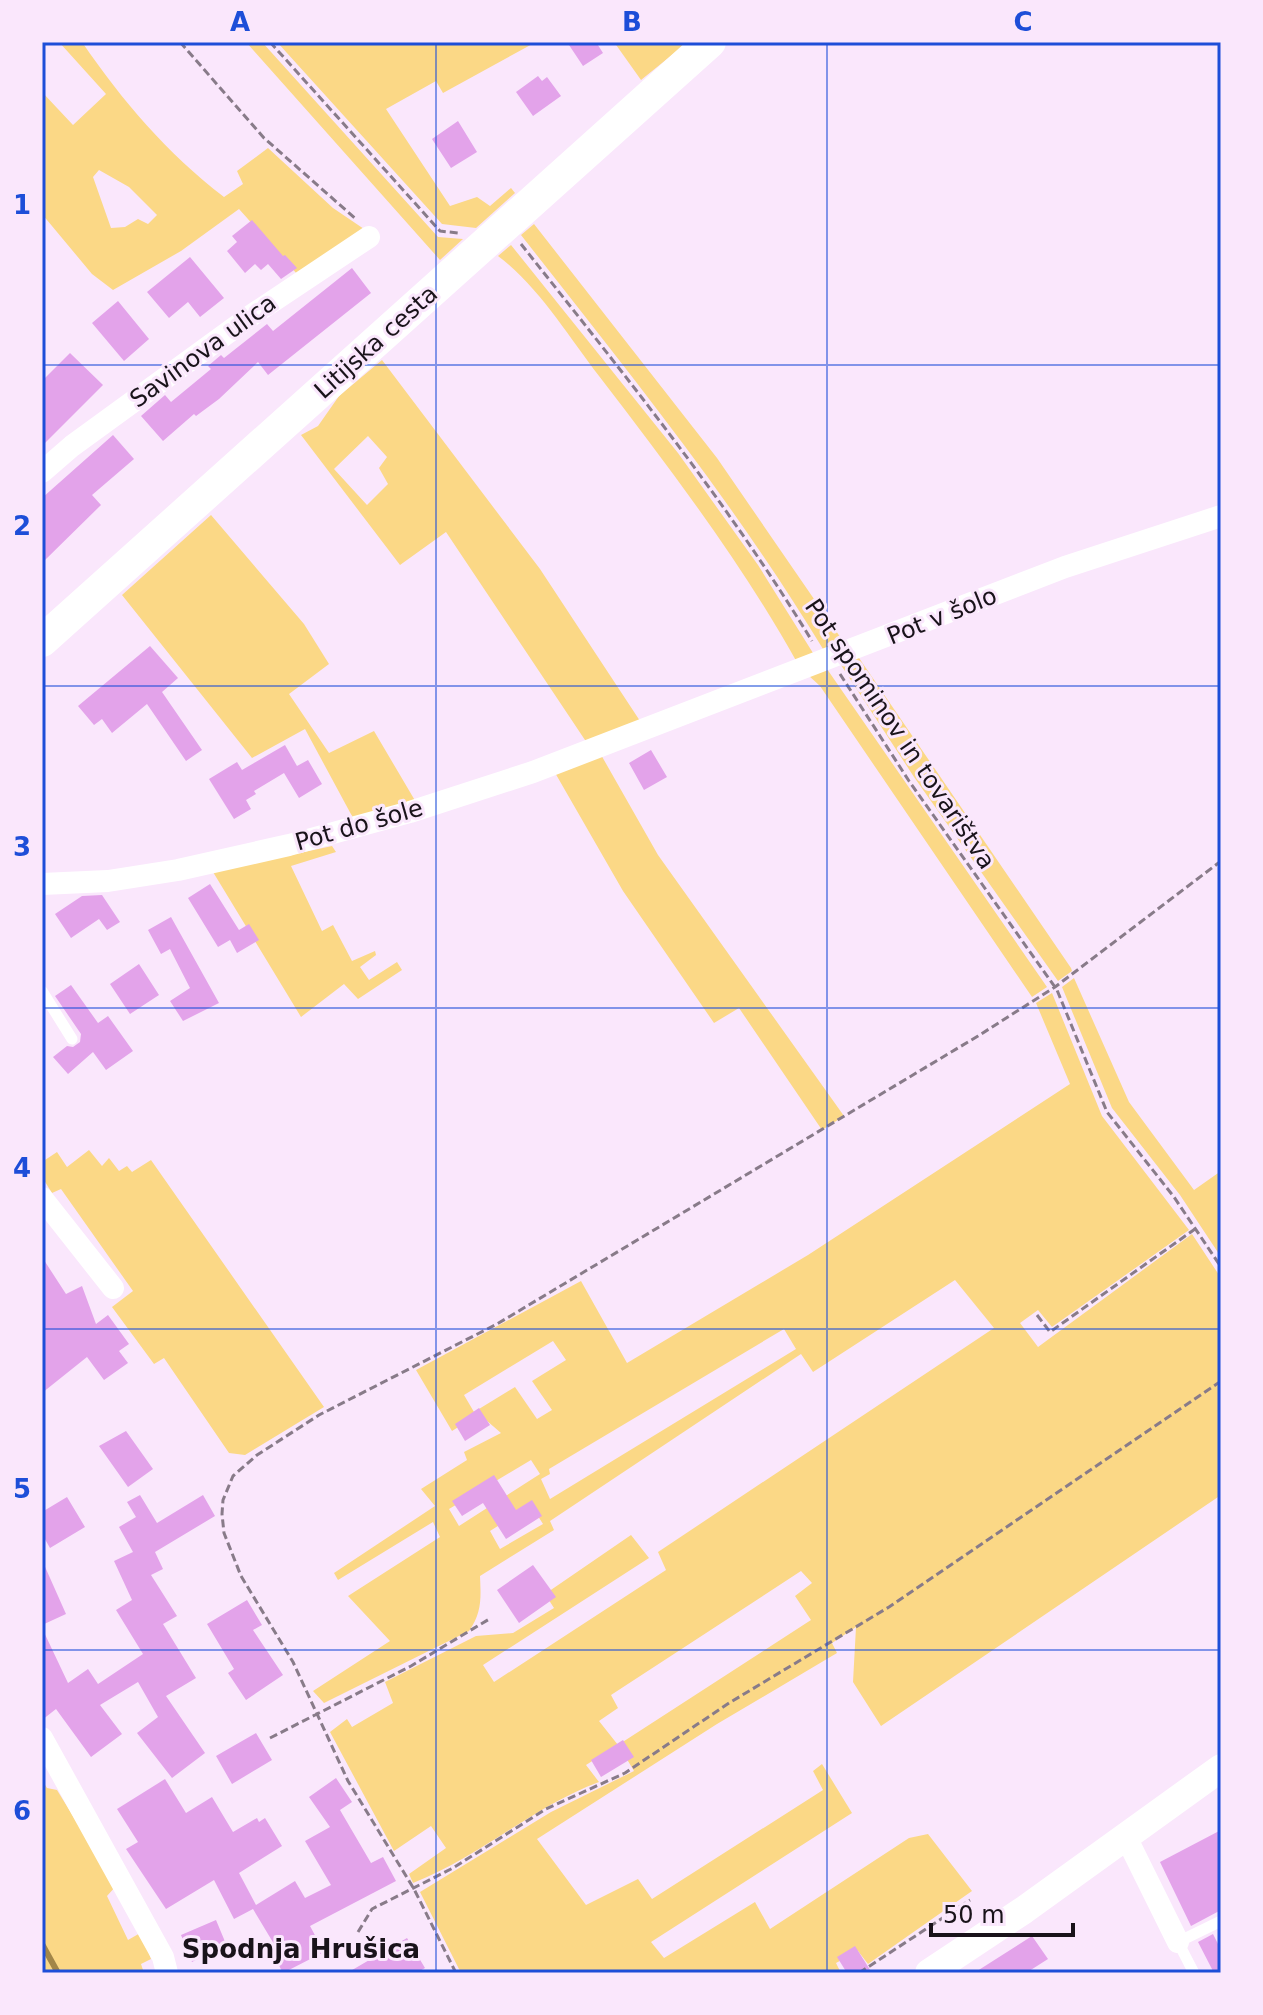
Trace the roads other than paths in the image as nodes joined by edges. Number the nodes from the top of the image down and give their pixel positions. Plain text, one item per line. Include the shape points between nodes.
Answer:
1 (710, 42) edge
2 (364, 230) road end
3 (42, 472) edge
4 (1221, 516) edge
5 (42, 641) edge
6 (664, 721) joint
7 (42, 884) edge
8 (42, 991) edge
9 (72, 1039) dead end
10 (42, 1198) edge
11 (113, 1288) dead end
12 (42, 1738) edge
13 (1221, 1768) edge
14 (1126, 1837) junction
15 (1221, 1921) edge
16 (1178, 1942) junction
17 (167, 1973) edge
18 (929, 1973) edge
19 (1194, 1973) edge

1 - 5 main road, Litijska cesta
2 - 3 street, Savinova ulica
4 - 6 street, Pot v šolo via 1079,562
6 - 7 street, Pot do šole via 533,772 289,845 108,881
8 - 9 lane
10 - 11 street
12 - 17 street
13 - 14 street
14 - 16 street
14 - 18 street
15 - 16 lane
16 - 19 lane

